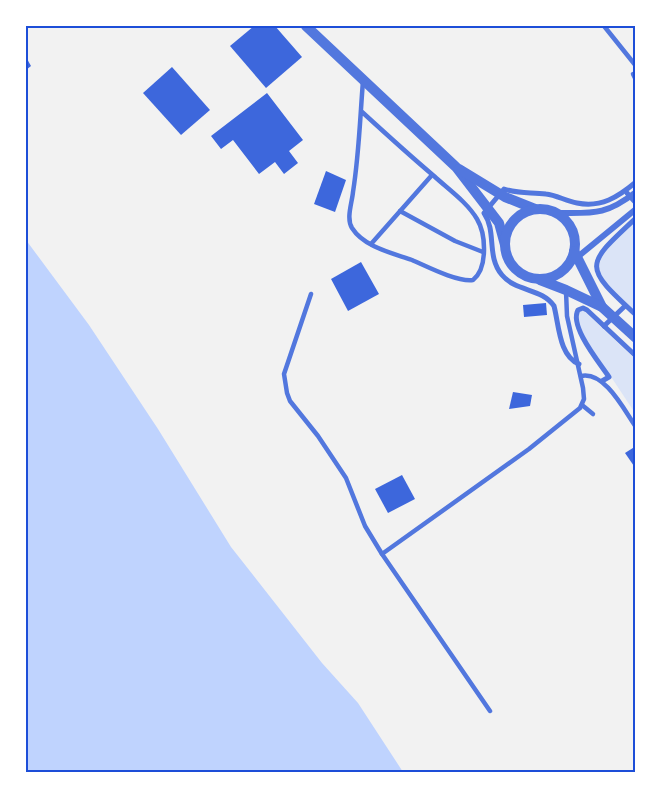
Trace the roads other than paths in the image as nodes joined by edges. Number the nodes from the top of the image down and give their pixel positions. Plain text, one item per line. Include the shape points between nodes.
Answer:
1 (306, 26) edge
2 (604, 26) edge
3 (636, 66) edge
4 (633, 74) dead end
5 (636, 80) edge
6 (363, 81) junction
7 (361, 111) junction
8 (456, 167) junction
9 (432, 175) junction
10 (636, 182) edge
11 (630, 193) edge
12 (500, 194) junction
13 (636, 203) edge
14 (488, 208) junction
15 (537, 209) junction
16 (636, 209) edge
17 (400, 211) junction
18 (556, 213) junction
19 (636, 218) edge
20 (371, 244) junction
21 (505, 245) junction
22 (483, 252) junction
23 (576, 254) junction
24 (534, 278) junction
25 (566, 290) junction
26 (311, 294) dead end
27 (625, 306) junction
28 (602, 307) junction
29 (636, 315) edge
30 (614, 317) junction
31 (604, 326) junction
32 (636, 338) edge
33 (636, 356) edge
34 (579, 364) junction
35 (581, 376) junction
36 (602, 381) junction
37 (582, 405) junction
38 (593, 414) dead end
39 (636, 427) edge
40 (381, 554) junction
41 (490, 711) dead end

1 - 6 street
2 - 3 lane
4 - 5 lane
6 - 7 lane
6 - 8 street
7 - 9 lane
7 - 20 lane via 349,223
8 - 12 street
8 - 14 street
9 - 17 lane
9 - 22 lane via 476,217
10 - 11 street
11 - 12 street via 593,204 504,189
11 - 13 street
11 - 18 street via 616,207 600,212
12 - 14 street
12 - 15 street
14 - 21 street via 500,226
14 - 34 street via 484,213 490,224 495,265 511,283 551,302 565,352 570,361
15 - 18 street
15 - 21 street via 525,212 513,222
16 - 23 street
17 - 20 lane
17 - 22 lane
18 - 23 street via 573,231
19 - 27 street via 605,247 596,266 602,282
20 - 22 lane via 467,280 473,280 481,270
21 - 24 street via 514,267
23 - 24 street via 554,276
23 - 28 street
24 - 25 street
25 - 28 street
25 - 34 lane via 567,316
26 - 40 lane via 284,374 287,393 346,478
27 - 29 street
27 - 30 street
28 - 30 street
30 - 31 street
30 - 32 street
31 - 33 street
31 - 36 street via 585,309 576,311 581,333 609,377
34 - 35 lane
35 - 36 lane via 592,375
35 - 37 lane
36 - 39 lane
37 - 38 lane
37 - 40 lane via 529,449
40 - 41 lane

